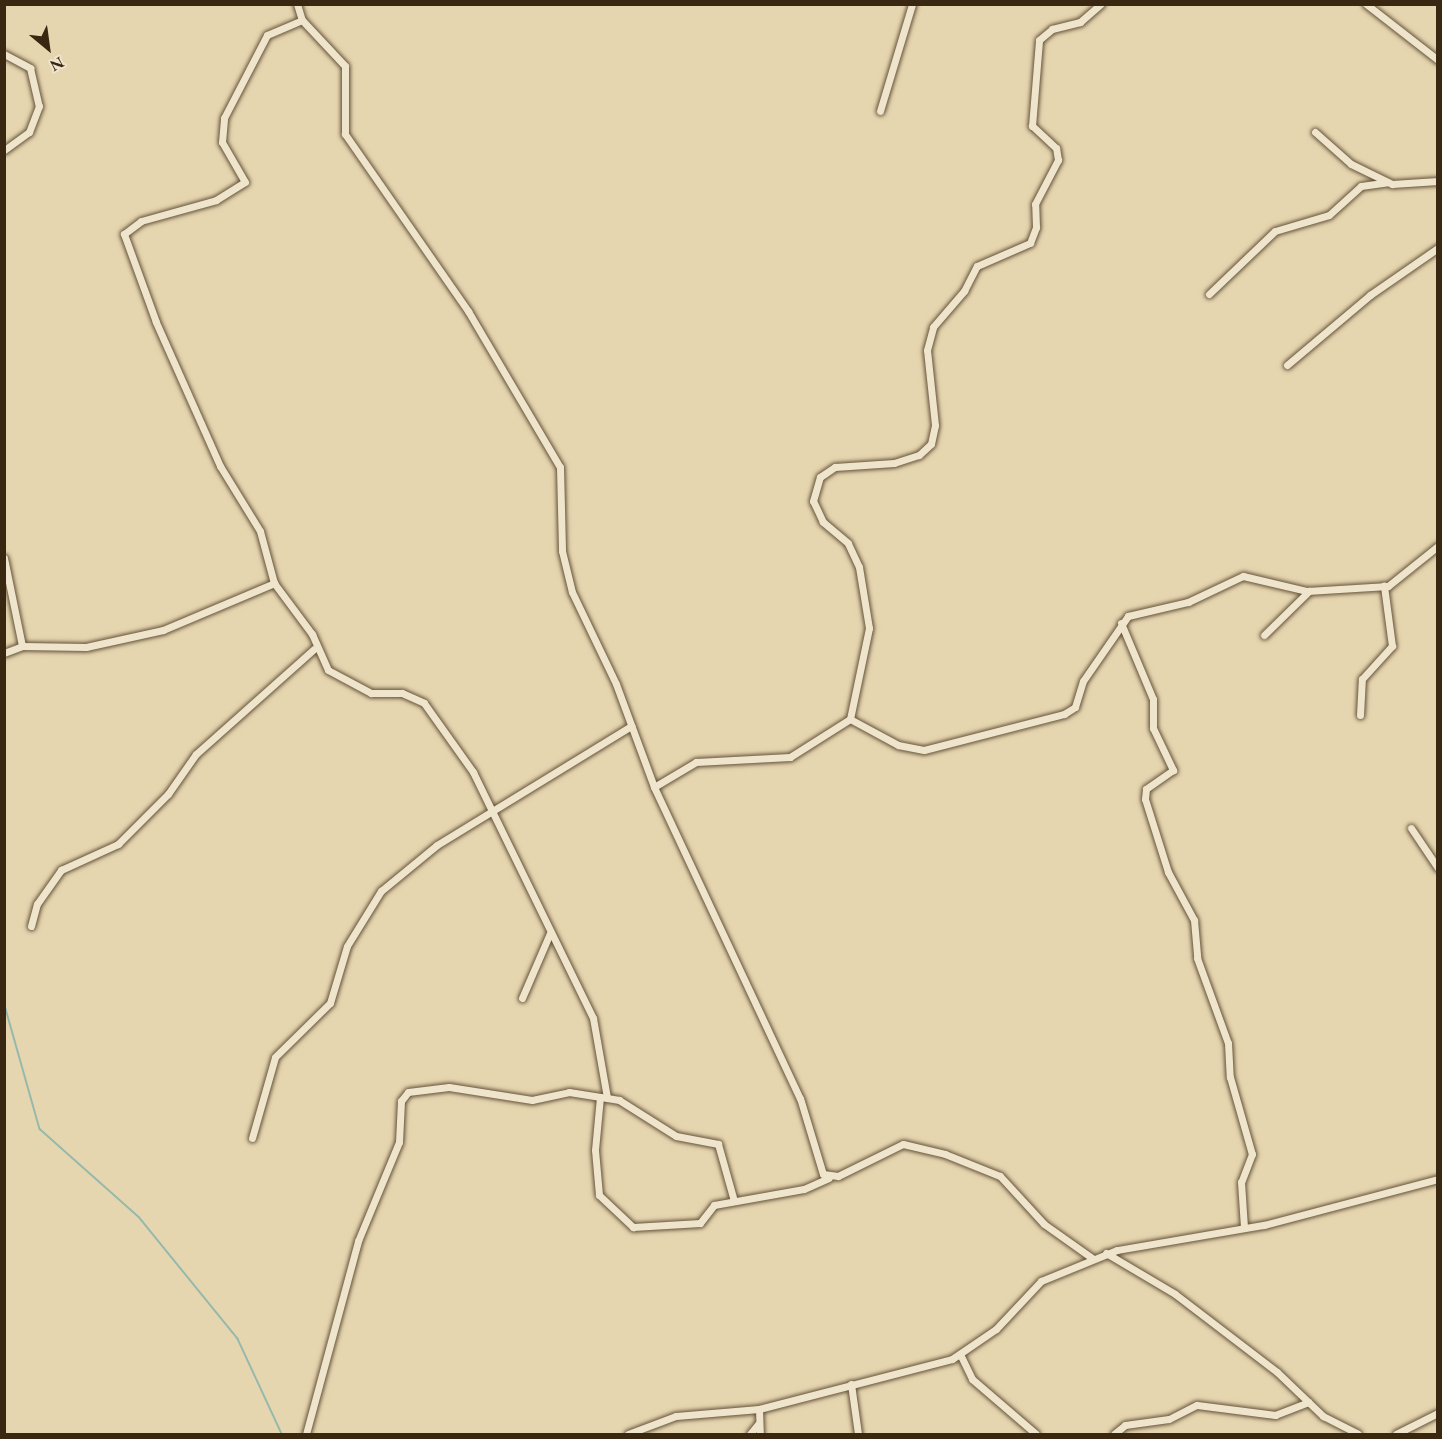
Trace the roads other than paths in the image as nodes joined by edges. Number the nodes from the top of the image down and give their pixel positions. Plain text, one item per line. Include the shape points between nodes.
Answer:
1 (297, 4) edge
2 (912, 4) edge
3 (1101, 4) edge
4 (1366, 4) edge
5 (302, 20) junction
6 (4, 54) edge
7 (1437, 60) edge
8 (880, 111) dead end
9 (1315, 132) dead end
10 (4, 150) edge
11 (1437, 181) edge
12 (1388, 182) junction
13 (1437, 241) edge
14 (1435, 248) edge
15 (1209, 294) dead end
16 (1287, 364) dead end
17 (1437, 546) edge
18 (4, 558) edge
19 (274, 583) junction
20 (1384, 586) junction
21 (1309, 591) junction
22 (1121, 623) junction
23 (1264, 635) dead end
24 (22, 646) junction
25 (314, 649) junction
26 (4, 653) edge
27 (1359, 715) dead end
28 (850, 719) junction
29 (631, 726) junction
30 (654, 787) junction
31 (495, 811) junction
32 (1411, 828) dead end
33 (1437, 868) edge
34 (31, 926) dead end
35 (550, 933) junction
36 (522, 998) dead end
37 (603, 1097) junction
38 (252, 1138) dead end
39 (829, 1178) junction
40 (1437, 1179) edge
41 (734, 1201) junction
42 (1244, 1227) junction
43 (1106, 1253) junction
44 (1092, 1258) junction
45 (960, 1354) junction
46 (851, 1384) junction
47 (1309, 1402) junction
48 (759, 1409) junction
49 (1437, 1413) edge
50 (759, 1422) junction
51 (306, 1434) edge
52 (628, 1434) edge
53 (750, 1434) edge
54 (760, 1434) edge
55 (858, 1434) edge
56 (1036, 1434) edge
57 (1114, 1434) edge
58 (1358, 1434) edge
59 (1396, 1434) edge

1 - 5 street
2 - 8 street
3 - 28 street via 1080,22 1052,29 1039,40 1032,126 1056,148 1058,160 1035,204 1036,226 1030,243 977,266 964,291 933,327 927,350 935,425 931,444 919,455 894,463 835,467 820,477 813,501 823,522 848,543 859,567 869,628
4 - 7 street
5 - 19 street via 267,35 224,118 222,142 245,182 216,200 134,224 124,240 220,466 260,531
5 - 29 street via 345,66 345,134 468,311 560,467 562,551 572,592
6 - 10 street via 30,68 39,106 29,132
9 - 12 street via 1351,164
11 - 12 street
12 - 15 street via 1361,186 1329,215 1275,231
13 - 14 street
14 - 16 street
17 - 20 street via 1402,578
18 - 24 street
19 - 24 street via 163,630 62,650
19 - 25 street via 312,634
20 - 21 street
20 - 27 street via 1392,646 1362,679
21 - 22 street via 1243,576 1221,581 1188,602 1138,613
21 - 23 street
22 - 28 street via 1083,681 1075,707 1064,714 924,750 898,745
22 - 42 street via 1153,699 1153,728 1173,770 1146,789 1145,799 1168,872 1194,920 1197,958 1228,1043 1230,1077 1252,1154 1241,1182
24 - 26 street
25 - 31 street via 336,677 354,686 424,703
25 - 34 street via 196,754 168,794 118,844 61,870 37,904
28 - 30 street via 790,757 696,762
29 - 30 street
29 - 31 street
30 - 39 street via 797,1091 820,1169
31 - 35 street
31 - 38 street via 416,859 372,903 347,946 330,1003 275,1057
32 - 33 street
35 - 36 street
35 - 37 street via 593,1018
37 - 41 street via 631,1106 675,1136 718,1144
37 - 41 street via 595,1150 599,1195 623,1222 700,1223 714,1205
37 - 51 street via 569,1092 532,1100 448,1087 403,1095 399,1142 358,1241
39 - 41 street via 804,1189
39 - 44 street via 903,1144 945,1154 1000,1176 1044,1224
40 - 42 street
42 - 43 street via 1159,1239
43 - 44 street
43 - 47 street via 1197,1310
44 - 45 street via 1041,1281 996,1329
45 - 46 street
45 - 56 street via 972,1379
46 - 48 street
46 - 55 street
47 - 57 street via 1275,1415 1197,1405 1169,1419 1125,1425
47 - 58 street
48 - 50 street
48 - 52 street via 693,1413
49 - 59 street
50 - 53 street
50 - 54 street

